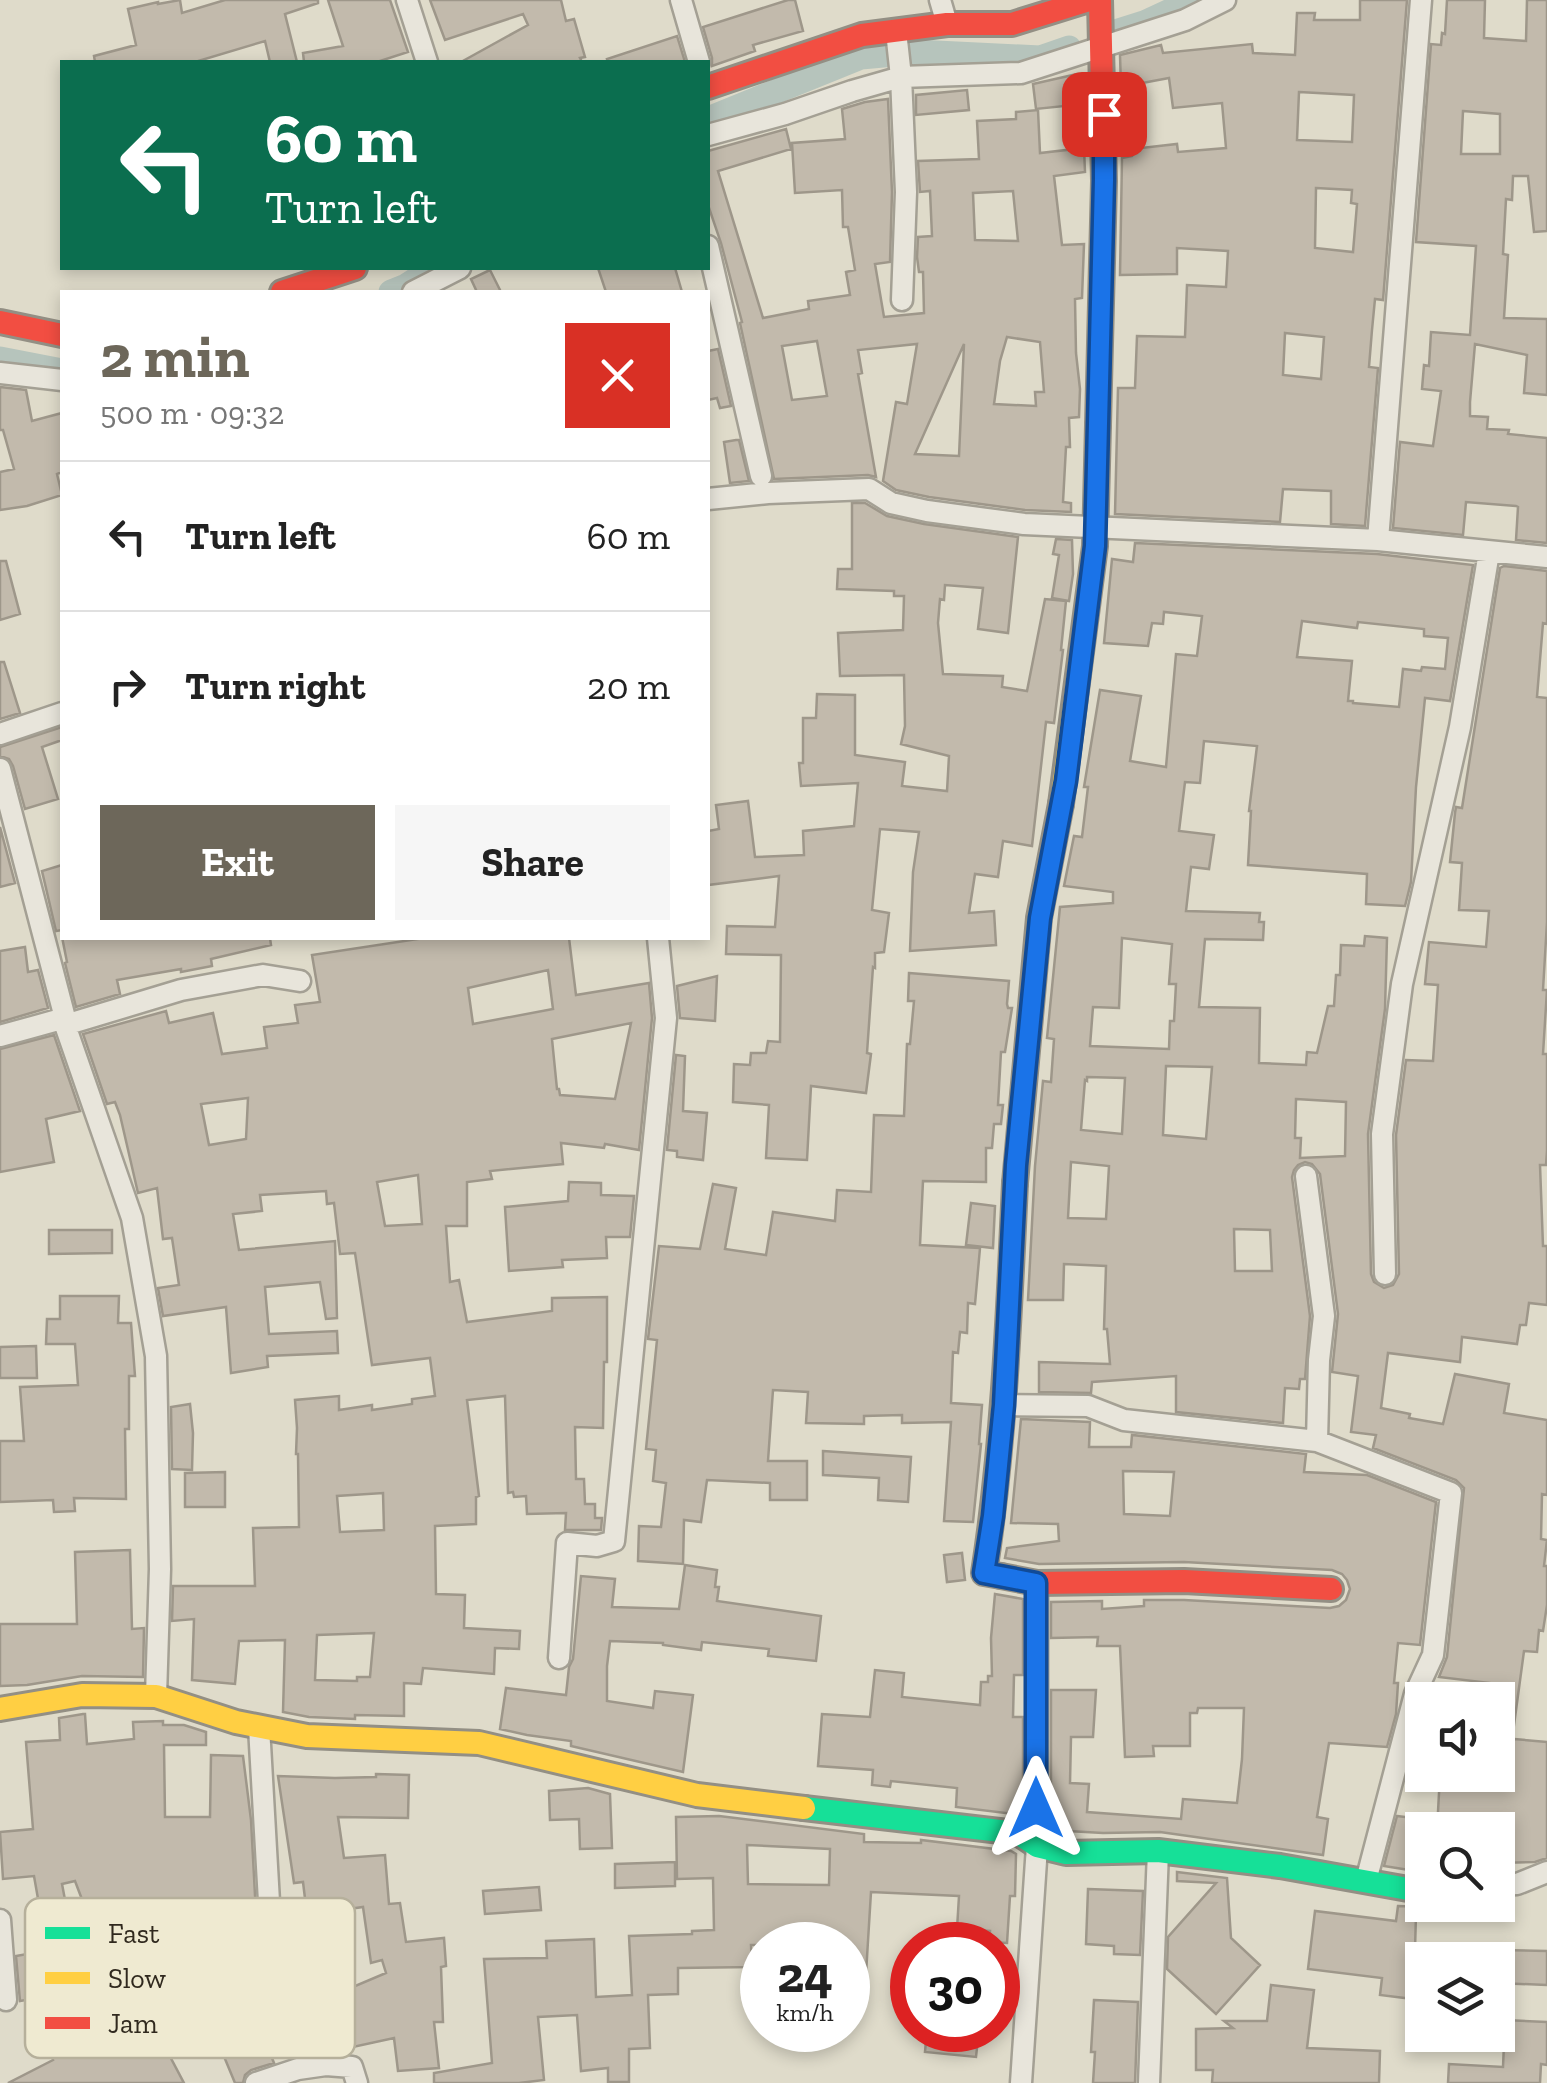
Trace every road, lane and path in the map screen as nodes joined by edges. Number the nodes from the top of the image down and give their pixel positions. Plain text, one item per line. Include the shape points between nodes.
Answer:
1 (407, 0) edge
2 (681, 0) edge
3 (940, 0) edge
4 (1015, 0) edge
5 (1089, 0) edge
6 (1100, 0) edge
7 (1225, 0) edge
8 (1422, 0) edge
9 (947, 24) junction
10 (1012, 24) junction
11 (896, 31) junction
12 (1103, 47) junction
13 (426, 60) edge
14 (698, 60) edge
15 (901, 77) junction
16 (710, 86) edge
17 (710, 134) edge
18 (710, 255) edge
19 (349, 270) edge
20 (457, 270) edge
21 (288, 290) edge
22 (419, 290) edge
23 (902, 300) dead end
24 (0, 322) edge
25 (60, 335) edge
26 (0, 372) edge
27 (60, 380) edge
28 (761, 476) dead end
29 (710, 499) edge
30 (1095, 526) junction
31 (1378, 540) junction
32 (1489, 552) junction
33 (1547, 557) edge
34 (60, 714) edge
35 (0, 734) edge
36 (0, 769) edge
37 (658, 940) edge
38 (300, 981) dead end
39 (65, 1022) junction
40 (0, 1036) edge
41 (1306, 1176) dead end
42 (1385, 1274) dead end
43 (1004, 1405) junction
44 (1317, 1441) junction
45 (1036, 1583) junction
46 (1331, 1589) dead end
47 (559, 1658) dead end
48 (156, 1696) junction
49 (0, 1709) edge
50 (259, 1727) junction
51 (1036, 1846) junction
52 (1158, 1850) junction
53 (1547, 1872) edge
54 (1366, 1881) junction
55 (1515, 1884) edge
56 (1405, 1888) edge
57 (269, 1898) edge
58 (0, 1920) edge
59 (6, 2000) dead end
60 (316, 2058) edge
61 (326, 2064) junction
62 (256, 2083) edge
63 (357, 2083) edge
64 (1021, 2083) edge
65 (1150, 2083) edge

1 - 13 street
2 - 14 street
3 - 9 street
4 - 10 street
5 - 10 street
6 - 12 street
7 - 12 street
8 - 31 street
9 - 10 street
9 - 11 street
11 - 15 street
11 - 16 street
12 - 15 street via 1021,73
12 - 30 street
15 - 17 street
15 - 23 street
18 - 28 street
19 - 21 street
20 - 22 street
24 - 25 street
26 - 27 street
29 - 30 street via 869,488 891,503 927,512
30 - 31 street
30 - 43 street via 1066,781 1038,937 1016,1165
31 - 32 street
32 - 33 street
32 - 42 street via 1460,727 1402,984 1382,1134
34 - 35 street
36 - 39 street
37 - 47 street via 666,1018 614,1541 567,1543
38 - 39 street via 263,975
39 - 40 street
39 - 48 street via 132,1218 156,1356
41 - 44 street via 1324,1316
43 - 44 street via 1088,1406 1124,1420
43 - 45 street via 984,1573
44 - 54 street via 1451,1493 1432,1656 1415,1694
45 - 46 street via 1184,1581
45 - 51 street
48 - 49 street via 82,1695
48 - 50 street
50 - 51 street via 307,1736 479,1743 697,1795 1018,1833
50 - 57 street
51 - 52 street via 1066,1853
51 - 64 street
52 - 54 street
52 - 65 street
53 - 55 street
54 - 56 street
58 - 59 street
60 - 61 street
61 - 62 street
61 - 63 street via 352,2067

